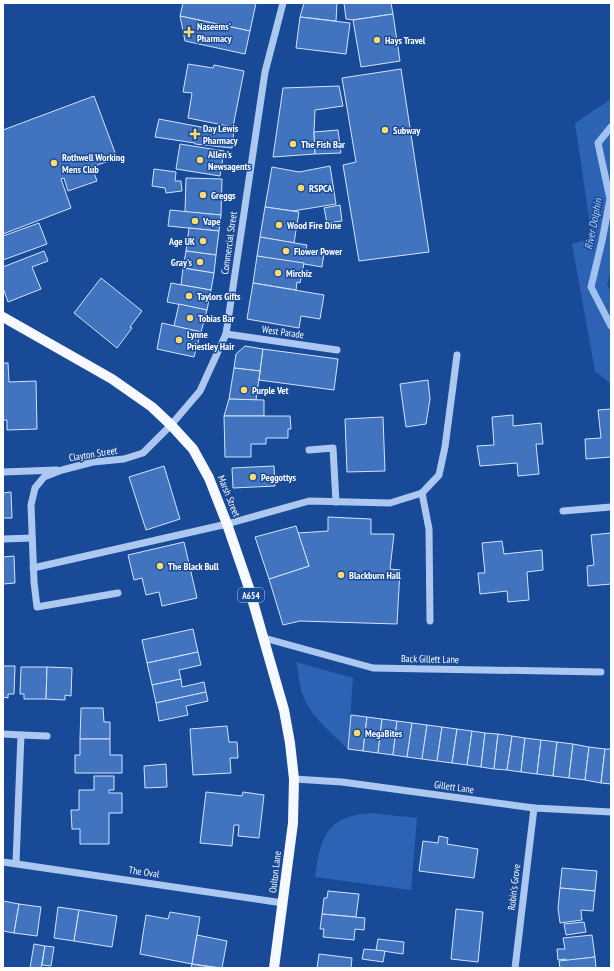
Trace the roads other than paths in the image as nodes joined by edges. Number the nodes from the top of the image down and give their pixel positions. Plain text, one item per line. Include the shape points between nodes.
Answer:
1 (283, 3) edge
2 (3, 317) edge
3 (226, 334) junction
4 (337, 350) dead end
5 (457, 355) dead end
6 (171, 425) junction
7 (309, 450) dead end
8 (62, 470) junction
9 (3, 472) edge
10 (422, 493) junction
11 (336, 502) junction
12 (611, 507) edge
13 (563, 511) dead end
14 (227, 524) junction
15 (32, 538) junction
16 (3, 539) edge
17 (33, 568) junction
18 (118, 594) dead end
19 (430, 621) dead end
20 (264, 638) junction
21 (601, 672) dead end
22 (3, 734) edge
23 (22, 735) junction
24 (47, 736) dead end
25 (294, 779) junction
26 (534, 808) junction
27 (611, 812) edge
28 (3, 862) edge
29 (16, 863) junction
30 (283, 903) junction
31 (274, 968) edge
32 (515, 968) edge

1 - 3 street, Commercial Street via 265,72
2 - 6 main road, Marsh Street / A654 via 112,379 152,407
3 - 4 street, West Parade
3 - 6 street, Commercial Street via 200,390
5 - 10 street via 439,475
6 - 8 street, Clayton Street via 143,453
6 - 14 main road, Marsh Street / A654 via 192,449 209,478
7 - 11 street via 333,448
8 - 9 street
8 - 15 street, Clayton Street via 44,477 35,488 31,506
10 - 11 street via 390,503
10 - 19 street via 429,529
11 - 14 street via 309,501
12 - 13 street
14 - 17 street
14 - 20 main road, Marsh Street / A654
15 - 16 street
15 - 17 street, Clayton Street
17 - 18 street, Clayton Street via 37,607
20 - 21 street, Back Gillett Lane via 373,668
20 - 25 main road, Marsh Street / A654 via 284,710
22 - 23 street
23 - 24 street
23 - 29 street
25 - 26 street, Gillett Lane via 342,782
25 - 30 main road, Oulton Lane / A654 via 293,823
26 - 27 street, Gillett Lane
26 - 32 street, Robin's Grove
28 - 29 street, The Oval
29 - 30 street, The Oval
30 - 31 main road, Oulton Lane / A654

